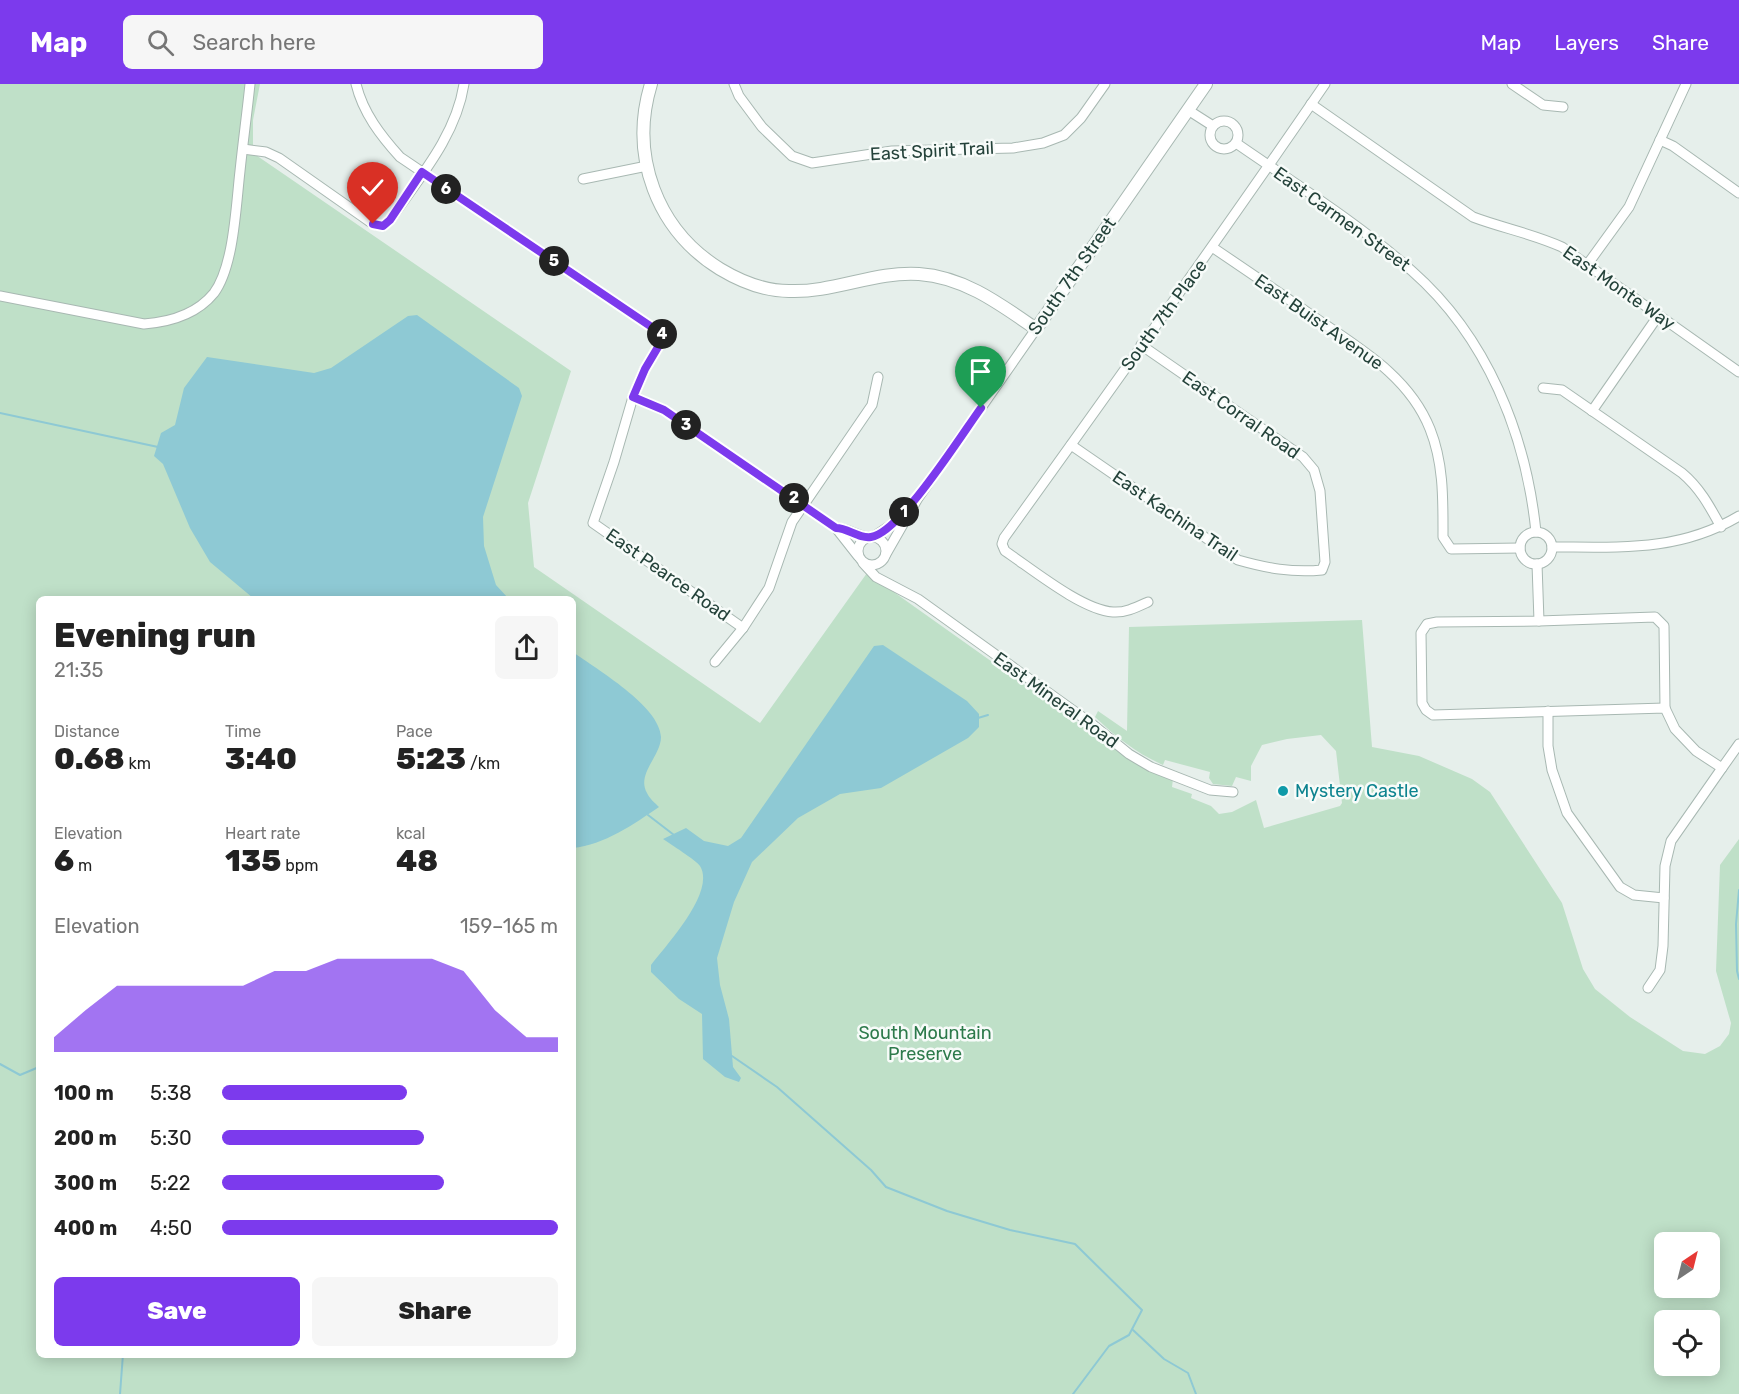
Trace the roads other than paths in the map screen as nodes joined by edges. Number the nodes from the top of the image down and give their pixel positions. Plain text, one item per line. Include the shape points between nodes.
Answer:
1 (250, 84) edge
2 (356, 84) edge
3 (464, 84) edge
4 (651, 84) edge
5 (734, 84) edge
6 (1105, 84) edge
7 (1206, 84) edge
8 (1325, 84) edge
9 (1512, 84) edge
10 (1686, 84) edge
11 (1311, 104) junction
12 (1563, 107) dead end
13 (1188, 110) junction
14 (1213, 126) junction
15 (1660, 140) junction
16 (1236, 142) junction
17 (243, 149) junction
18 (1267, 165) junction
19 (647, 166) junction
20 (422, 172) junction
21 (583, 179) dead end
22 (1739, 193) edge
23 (1212, 247) junction
24 (1587, 265) junction
25 (0, 296) edge
26 (1658, 316) junction
27 (1036, 329) junction
28 (1141, 345) junction
29 (1739, 372) edge
30 (878, 377) dead end
31 (1543, 388) dead end
32 (633, 397) junction
33 (1592, 411) junction
34 (1071, 445) junction
35 (918, 498) junction
36 (803, 505) junction
37 (1739, 516) edge
38 (1721, 527) junction
39 (836, 528) junction
40 (1536, 532) junction
41 (871, 537) junction
42 (1552, 547) junction
43 (1520, 548) junction
44 (883, 558) junction
45 (861, 559) junction
46 (1537, 564) junction
47 (1322, 570) joint
48 (891, 584) junction
49 (1148, 602) dead end
50 (1539, 621) junction
51 (743, 628) junction
52 (715, 662) dead end
53 (1665, 708) junction
54 (1548, 711) junction
55 (1739, 744) edge
56 (1722, 768) junction
57 (1233, 792) dead end
58 (1664, 898) junction
59 (1648, 988) dead end

1 - 17 street
2 - 20 street via 364,108 383,138 400,157
3 - 20 street via 456,118
4 - 19 street via 644,132
5 - 6 street, East Spirit Trail via 762,127 792,156 812,164 892,151 1043,144 1064,135 1082,118
7 - 13 street, South 7th Street
8 - 11 street, South 7th Place
9 - 12 street via 1543,105
10 - 15 street
11 - 18 street, South 7th Place
11 - 24 street, East Monte Way via 1473,217 1547,240
13 - 14 street, East Carmen Street
13 - 27 street, South 7th Street
14 - 16 street, East Carmen Street via 1222,121 1232,124 1238,132
14 - 16 street via 1210,136 1215,145 1225,149
15 - 22 street
15 - 24 street via 1629,207
16 - 18 street, East Carmen Street
17 - 20 street via 279,158 373,224 383,226
17 - 25 street via 223,275 214,293 191,312 144,324
18 - 23 street, South 7th Place
18 - 40 street, East Carmen Street via 1381,244 1414,272 1464,328 1493,377 1513,424 1532,497
19 - 21 street
19 - 27 street via 655,195 684,241 705,260 744,281 802,291 899,274 938,276 982,292
20 - 32 street via 662,334
23 - 28 street, South 7th Place
23 - 43 street, East Buist Avenue via 1382,364 1413,398 1429,428 1439,461 1443,537 1451,549
24 - 26 street, East Monte Way
26 - 29 street, East Monte Way
26 - 33 street
27 - 35 street, South 7th Street
28 - 34 street, South 7th Place
28 - 47 street, East Corral Road via 1303,457 1314,470 1320,491 1325,562
30 - 36 street via 872,405
31 - 33 street via 1562,390
32 - 36 street, East Mineral Road via 664,410
32 - 51 street, East Pearce Road via 593,523
33 - 38 street via 1694,483
34 - 47 street, East Kachina Trail via 1238,560 1270,569
34 - 49 street, South 7th Place via 1004,538 1005,551 1092,608 1121,612
35 - 41 street, South 7th Street via 891,525
35 - 44 street, South 7th Street
36 - 39 street, East Mineral Road
36 - 51 street via 792,522 770,588
37 - 38 street
38 - 42 street via 1671,543
39 - 41 street, East Mineral Road
39 - 45 street, East Mineral Road
40 - 42 street via 1549,538
40 - 43 street via 1527,535
41 - 44 street via 883,542
41 - 45 street, South 7th Street via 859,544
42 - 46 street via 1550,556
43 - 46 street via 1527,561
44 - 45 street via 872,566
44 - 48 street
45 - 48 street, East Mineral Road via 870,572
46 - 50 street
48 - 57 street, East Mineral Road via 918,599 1144,763 1210,790
50 - 53 street via 1655,617 1664,626
50 - 54 street via 1428,624 1421,633 1422,704 1433,715
51 - 52 street
53 - 54 street
53 - 56 street via 1675,729 1696,751
54 - 58 street via 1552,770 1567,813 1620,887 1634,895
55 - 56 street
56 - 58 street via 1671,841
58 - 59 street via 1660,970

